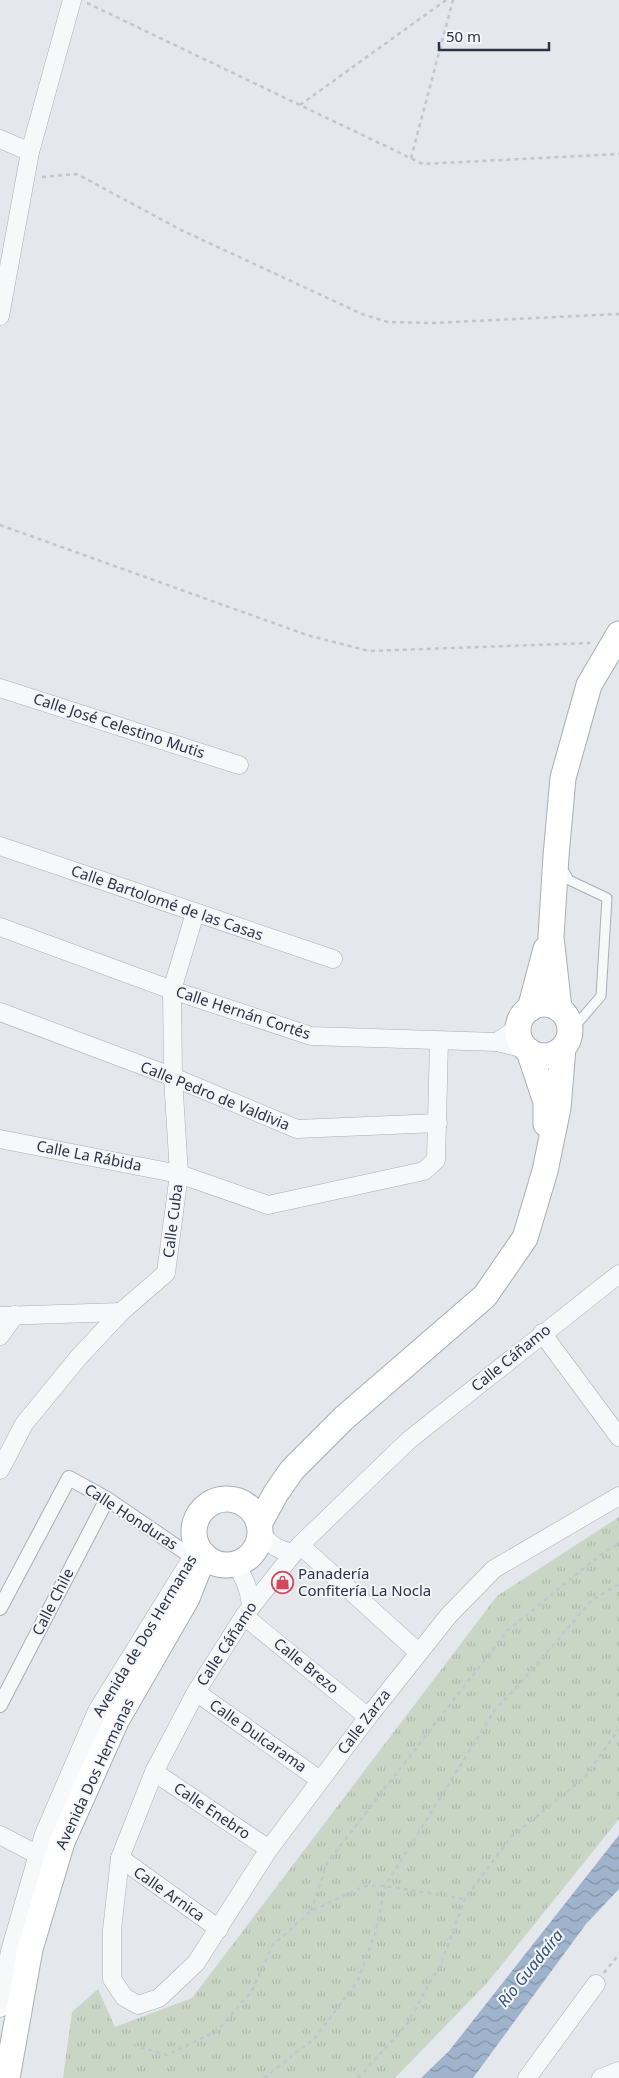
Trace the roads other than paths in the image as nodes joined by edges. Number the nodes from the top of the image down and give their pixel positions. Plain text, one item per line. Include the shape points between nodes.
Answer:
1 (72, 0) edge
2 (0, 140) edge
3 (30, 152) junction
4 (6, 253) edge
5 (0, 316) edge
6 (617, 638) edge
7 (0, 688) edge
8 (239, 765) dead end
9 (0, 846) edge
10 (556, 856) junction
11 (195, 913) junction
12 (0, 927) edge
13 (551, 938) junction
14 (334, 959) dead end
15 (172, 990) junction
16 (559, 1009) junction
17 (0, 1012) edge
18 (526, 1034) junction
19 (566, 1040) junction
20 (439, 1041) junction
21 (173, 1077) junction
22 (438, 1123) junction
23 (0, 1138) edge
24 (545, 1171) junction
25 (179, 1174) junction
26 (619, 1274) edge
27 (121, 1312) junction
28 (8, 1316) edge
29 (542, 1333) junction
30 (0, 1336) edge
31 (619, 1437) edge
32 (0, 1470) edge
33 (292, 1470) junction
34 (619, 1496) edge
35 (107, 1499) junction
36 (235, 1500) junction
37 (260, 1529) junction
38 (297, 1548) junction
39 (210, 1558) junction
40 (0, 1608) edge
41 (248, 1610) junction
42 (418, 1652) junction
43 (196, 1692) junction
44 (0, 1705) edge
45 (368, 1716) junction
46 (154, 1772) junction
47 (320, 1780) junction
48 (0, 1835) edge
49 (269, 1849) junction
50 (38, 1855) junction
51 (120, 1858) junction
52 (219, 1929) junction
53 (5, 1949) edge
54 (596, 1984) road end
55 (159, 1998) joint
56 (0, 2008) edge
57 (619, 2071) edge
58 (7, 2078) edge
59 (527, 2078) edge
60 (601, 2078) edge

1 - 3 street
2 - 3 street
3 - 4 street
4 - 5 street
6 - 10 main road via 589,685 564,778
7 - 8 street, Calle José Celestino Mutis
9 - 11 street, Calle Bartolomé de las Casas
10 - 13 main road
10 - 19 lane via 569,880 607,898 602,996
11 - 14 street, Calle Bartolomé de las Casas
11 - 15 street, Calle Cuba
12 - 15 street, Calle Hernán Cortés
13 - 16 main road
13 - 18 main road via 545,950
15 - 20 street, Calle Hernán Cortés via 311,1036
15 - 21 street, Calle Cuba
16 - 18 main road via 548,1005 535,1006
16 - 19 main road via 569,1023
17 - 21 street, Calle Pedro de Valdivia
18 - 19 main road via 539,1056 554,1054
18 - 20 street, Calle Hernán Cortés via 497,1042
18 - 24 main road via 546,1102
19 - 24 main road via 558,1108
20 - 22 street, Calle La Rábida
21 - 22 street, Calle Pedro de Valdivia via 297,1129
21 - 25 street, Calle Cuba
22 - 25 street, Calle La Rábida via 436,1160 424,1171 268,1205
23 - 25 street, Calle La Rábida
24 - 33 main road via 525,1238 485,1296 344,1418
25 - 27 street, Calle Cuba via 166,1273
26 - 29 street, Calle Cáñamo
27 - 28 street
27 - 32 street, Calle Cuba via 24,1424
28 - 30 street
29 - 31 street
29 - 38 street, Calle Cáñamo via 409,1440
33 - 36 main road
33 - 37 main road via 276,1493
34 - 42 street, Calle Zarza via 494,1569
35 - 39 street, Calle Honduras
35 - 40 street, Calle Honduras via 69,1478
35 - 44 street, Calle Chile
36 - 37 main road via 246,1504 254,1513
36 - 39 main road via 215,1501 196,1520 194,1534
37 - 38 street via 272,1544 284,1552
37 - 39 main road via 252,1553
38 - 41 street, Calle Cáñamo
38 - 42 street
39 - 41 street via 243,1576 249,1590
39 - 50 street, Avenida de Dos Hermanas via 97,1711
39 - 58 main road, Avenida Dos Hermanas via 116,1721 62,1842 30,1949
41 - 43 street, Calle Cáñamo
41 - 45 street, Calle Brezo
42 - 45 street, Calle Zarza
43 - 46 street, Calle Cáñamo
43 - 47 street, Calle Dulcarama
45 - 47 street, Calle Zarza
46 - 49 street, Calle Enebro
46 - 51 street, Calle Cáñamo
47 - 49 street, Calle Zarza
48 - 50 street
49 - 52 street, Calle Zarza
50 - 53 street, Avenida de Dos Hermanas
51 - 52 street, Calle Arnica
51 - 55 street, Calle Cáñamo via 112,1930 112,1979 124,1997 138,2005
52 - 55 street, Calle Zarza via 196,1963
53 - 56 street, Avenida de Dos Hermanas
54 - 59 street
57 - 60 street

